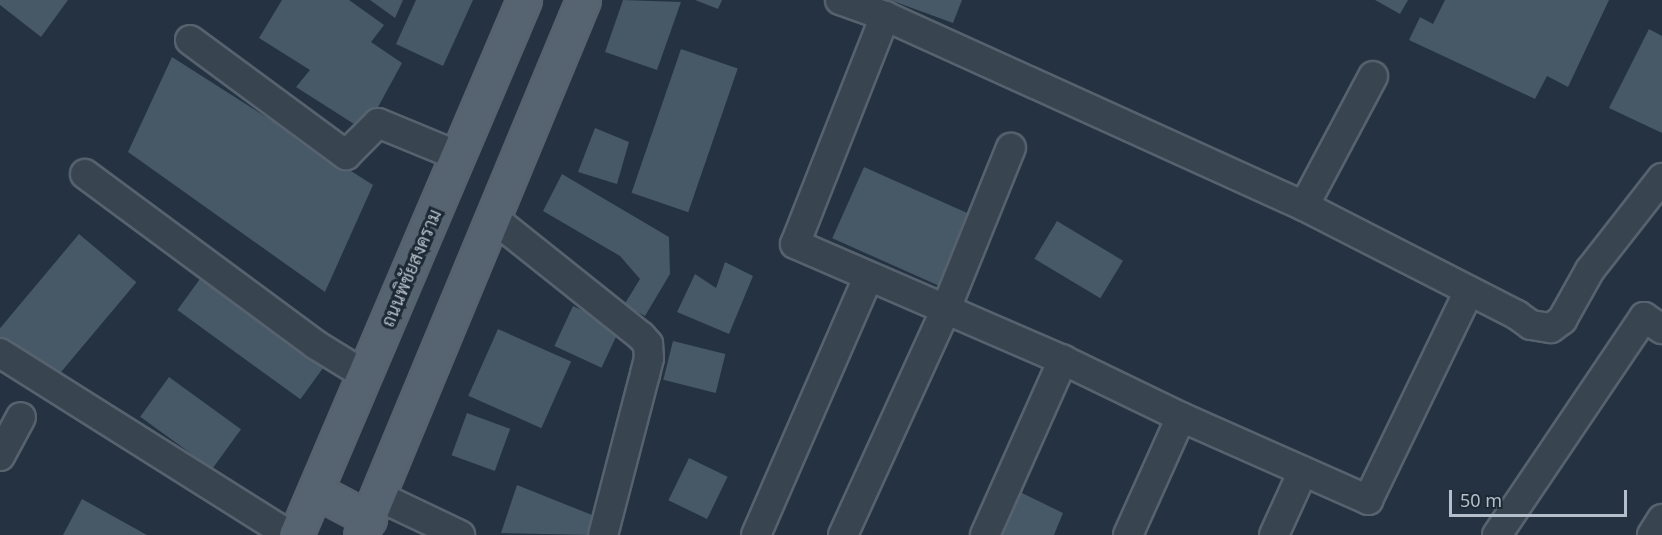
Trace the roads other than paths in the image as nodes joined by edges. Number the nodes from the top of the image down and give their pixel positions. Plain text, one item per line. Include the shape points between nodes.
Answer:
1 (524, 0) edge
2 (583, 0) edge
3 (840, 0) edge
4 (885, 16) junction
5 (190, 40) dead end
6 (1373, 76) dead end
7 (1011, 148) dead end
8 (458, 156) junction
9 (85, 174) dead end
10 (1662, 178) edge
11 (1304, 206) junction
12 (493, 218) junction
13 (868, 277) junction
14 (1469, 291) junction
15 (945, 311) junction
16 (1662, 329) edge
17 (0, 353) edge
18 (1063, 360) junction
19 (365, 375) junction
20 (21, 417) dead end
21 (1181, 417) junction
22 (0, 456) edge
23 (1303, 471) junction
24 (316, 491) junction
25 (369, 517) edge
26 (1662, 519) edge
27 (289, 535) edge
28 (296, 535) edge
29 (460, 535) edge
30 (603, 535) edge
31 (756, 535) edge
32 (843, 535) edge
33 (985, 535) edge
34 (1128, 535) edge
35 (1274, 535) edge
36 (1497, 535) edge
37 (1652, 535) edge

1 - 8 main road, ถนนพิชัยสงคราม
2 - 12 main road
3 - 4 street
4 - 11 street
4 - 13 street via 795,244
5 - 8 street via 346,155 376,124 382,123
6 - 11 street
7 - 15 street
8 - 19 main road, ถนนพิชัยสงคราม
9 - 19 street via 316,345
10 - 14 street via 1590,270 1562,320 1551,328 1531,325
11 - 14 street
12 - 25 main road
12 - 30 street via 648,344 647,366
13 - 15 street
13 - 31 street
14 - 23 street via 1368,500
15 - 18 street
15 - 32 street
16 - 36 street via 1644,318
17 - 27 street
18 - 21 street
18 - 33 street
19 - 24 main road, ถนนพิชัยสงคราม
20 - 22 street
21 - 23 street
21 - 34 street
23 - 35 street
24 - 25 main road
24 - 28 main road, ถนนพิชัยสงคราม
25 - 29 street
26 - 37 street

